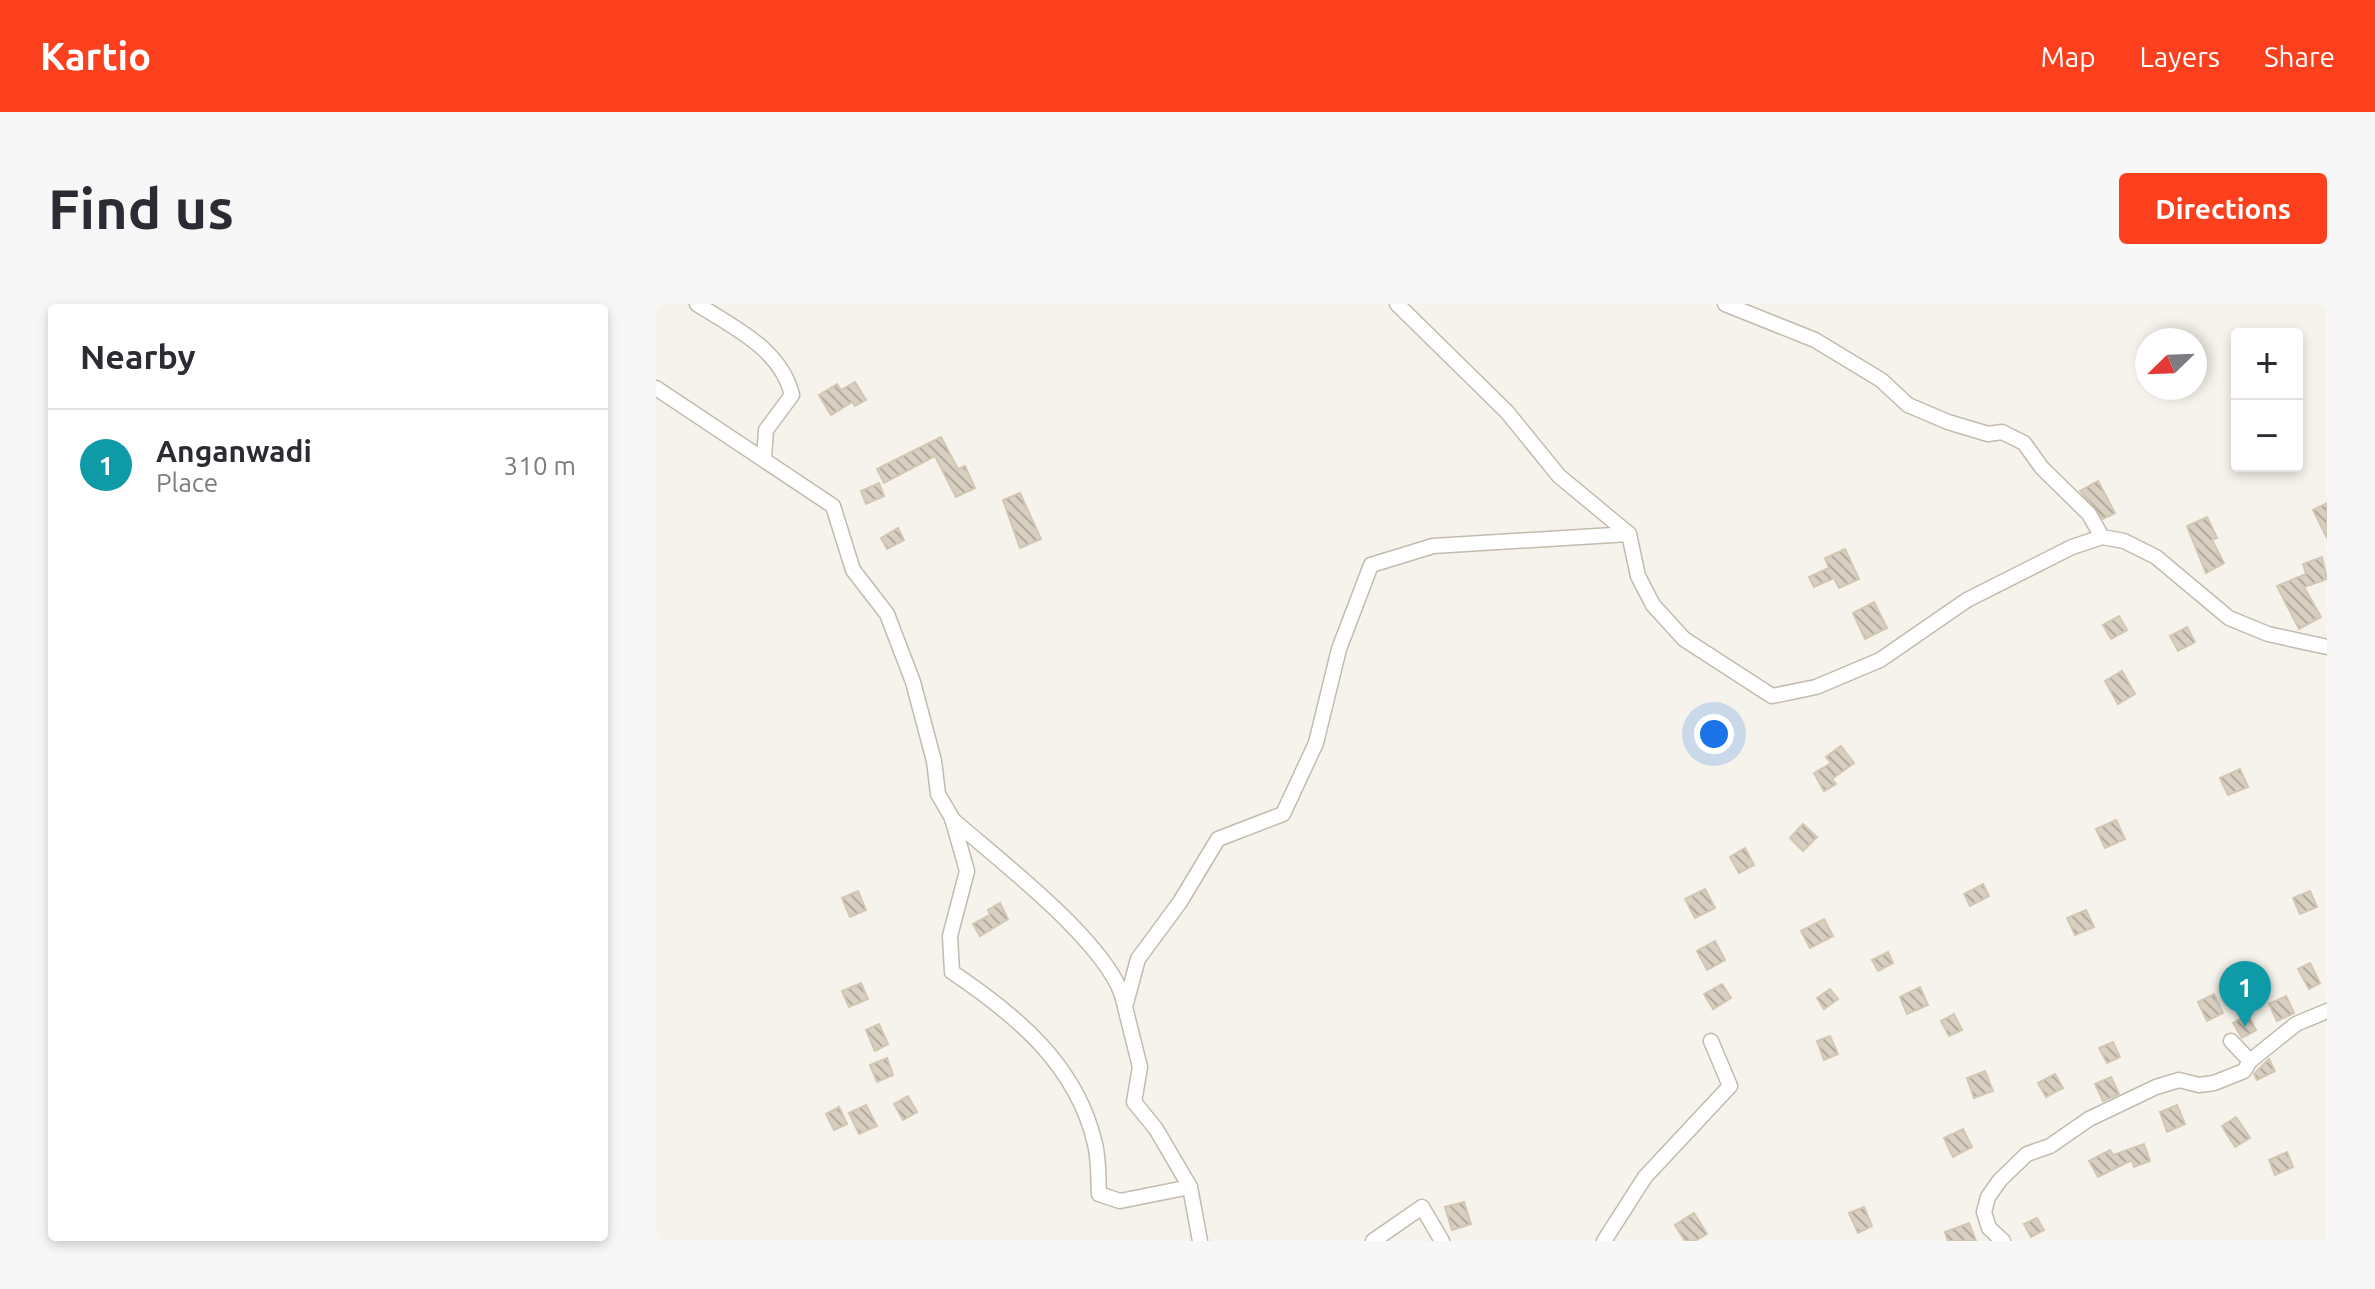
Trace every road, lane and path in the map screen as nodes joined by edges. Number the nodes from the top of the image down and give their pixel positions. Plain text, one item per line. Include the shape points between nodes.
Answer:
1 (697, 304) edge
2 (1397, 304) edge
3 (1725, 304) edge
4 (656, 388) edge
5 (764, 459) junction
6 (1629, 534) junction
7 (2102, 537) junction
8 (2327, 647) edge
9 (952, 818) junction
10 (1125, 1007) junction
11 (2327, 1011) edge
12 (1711, 1041) dead end
13 (2231, 1041) dead end
14 (2250, 1061) junction
15 (1190, 1187) junction
16 (1200, 1241) edge
17 (1373, 1241) edge
18 (1442, 1241) edge
19 (1604, 1241) edge
20 (2003, 1241) edge

1 - 5 street via 756,342 789,381 792,395 766,430
2 - 6 street via 1507,412 1559,476
3 - 7 street via 1815,340 1881,380 1908,405 2024,443 2089,514
4 - 5 street
5 - 9 street via 833,506 853,570 887,614 913,682 938,794
6 - 7 street via 1638,576 1653,605 1684,639 1772,696 1816,687 1880,660 1967,600
6 - 10 street via 1433,546 1371,565 1339,649 1316,743 1283,814 1218,839 1138,959
7 - 8 street via 2156,557 2229,618 2268,634
9 - 10 street via 1086,940 1121,987
9 - 15 street via 967,871 950,936 952,972 1003,1006 1071,1081 1096,1144 1099,1194 1120,1201
10 - 15 street via 1140,1067 1134,1102
11 - 14 street via 2296,1024
12 - 19 street via 1730,1086 1645,1177
13 - 14 street
14 - 20 street via 2244,1071 2214,1083 2179,1080 2156,1087 2027,1154 1988,1197 1984,1212 1989,1228
15 - 16 street
17 - 18 street via 1422,1207

